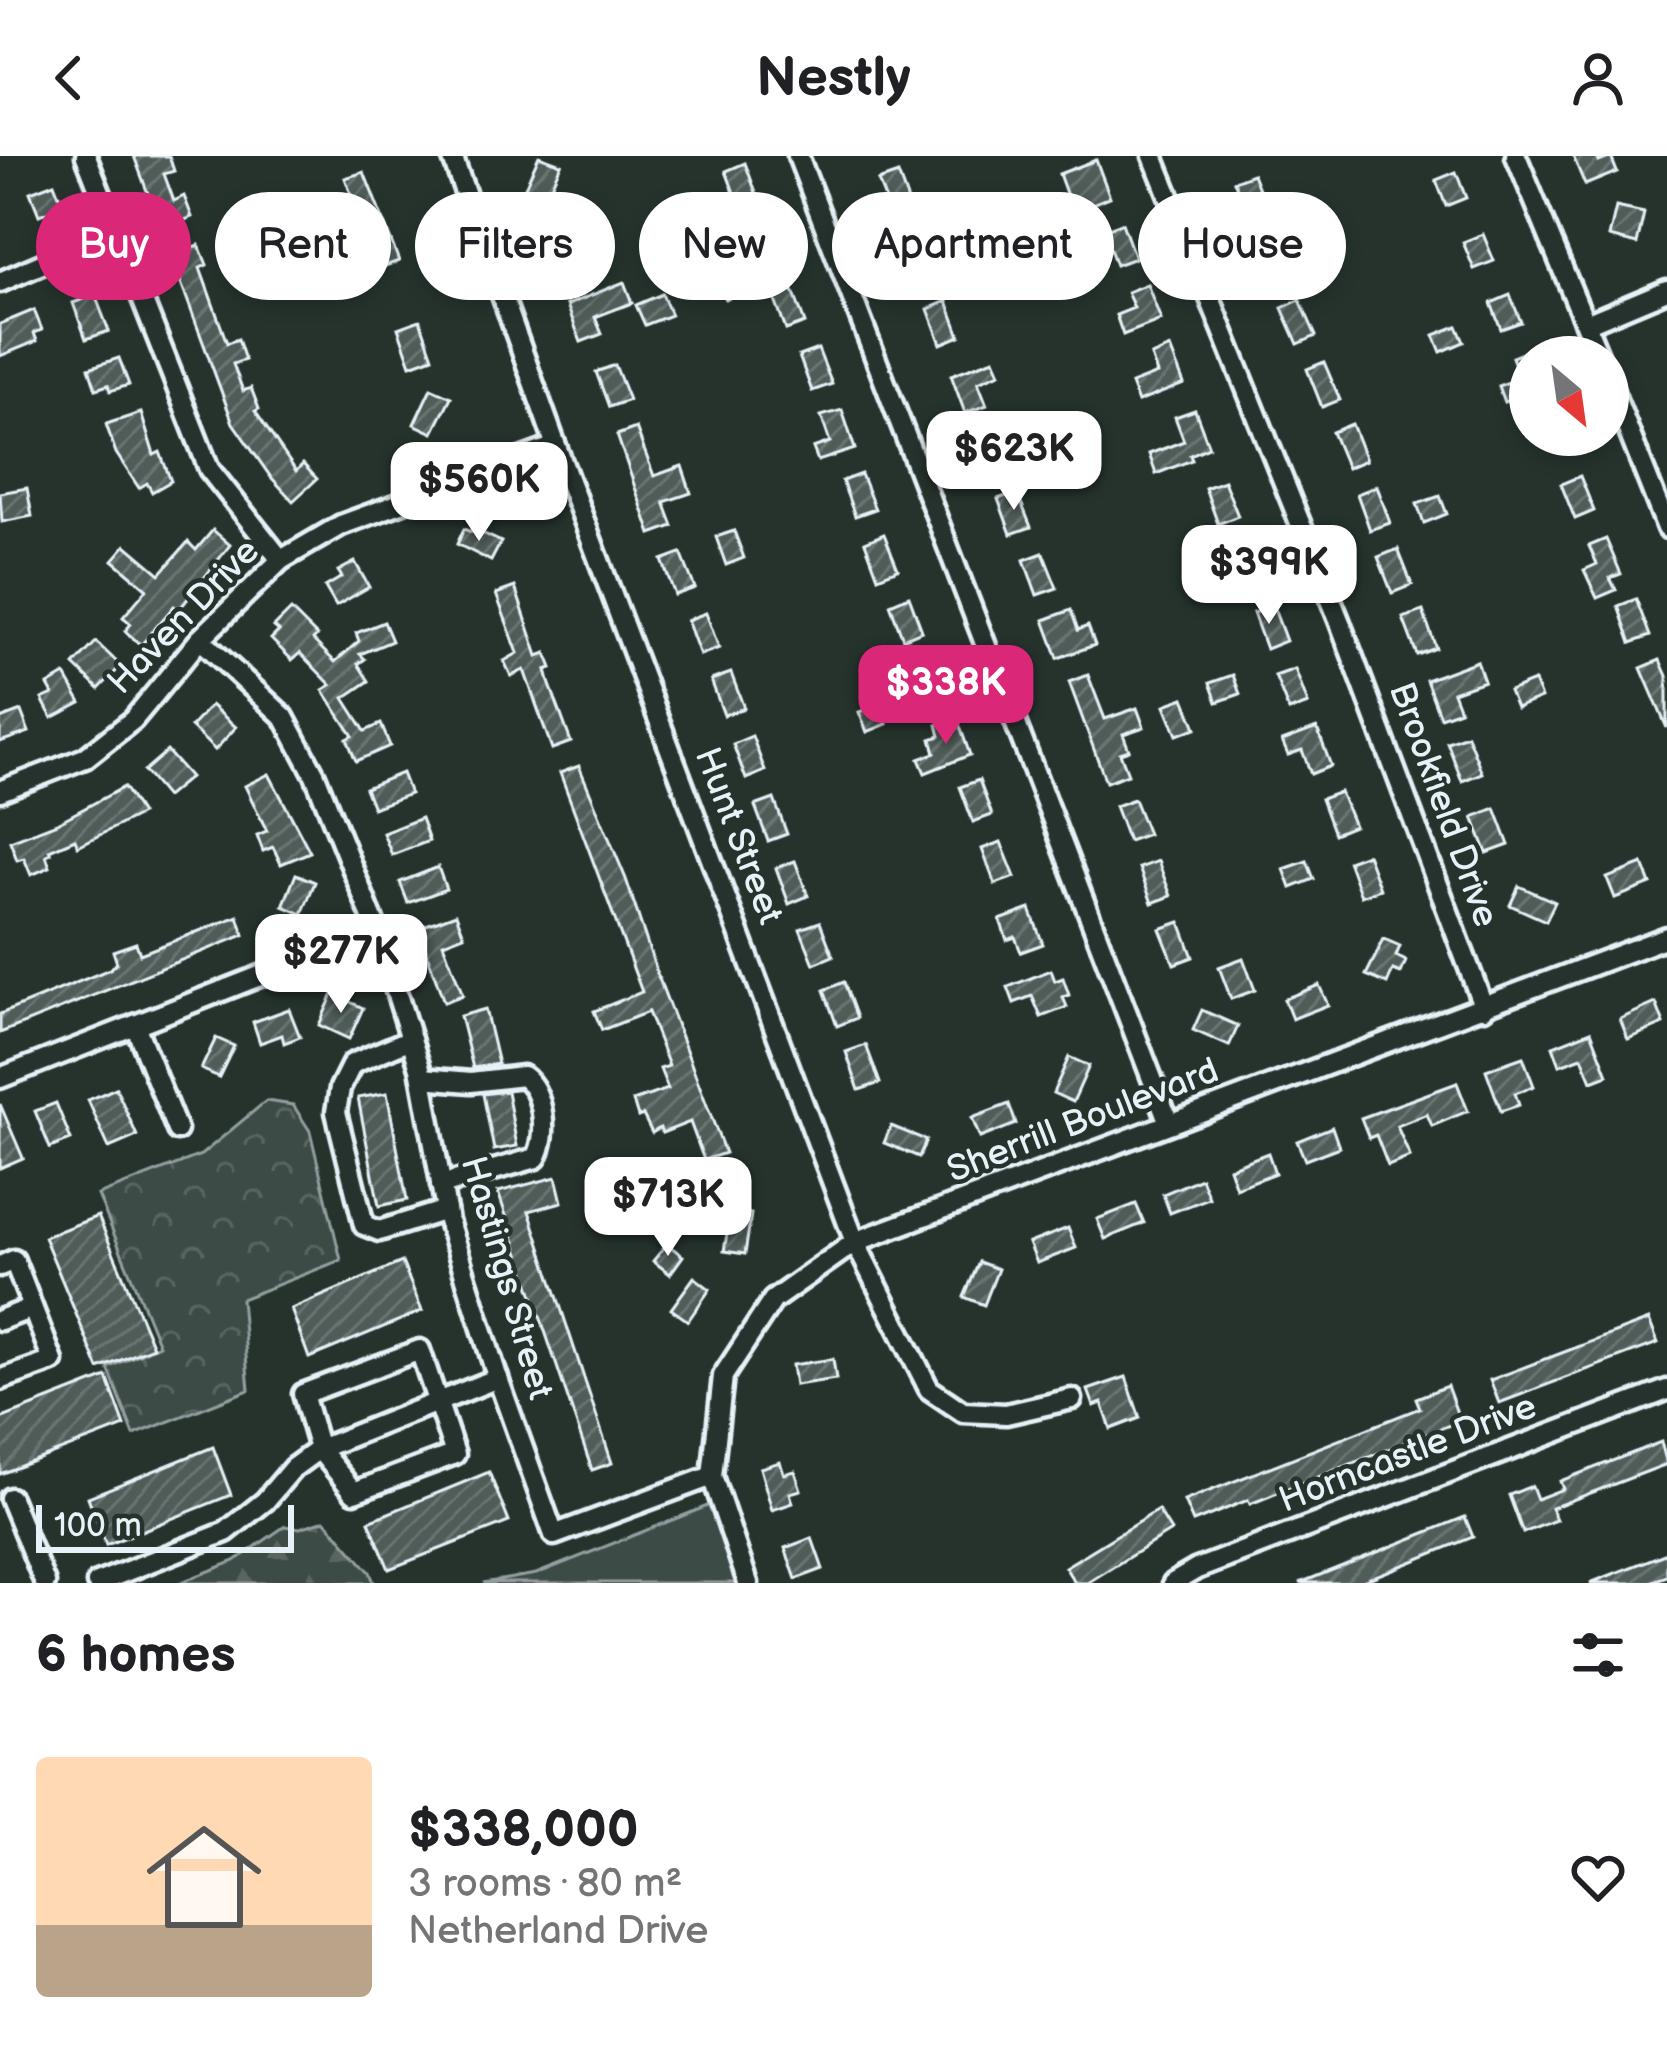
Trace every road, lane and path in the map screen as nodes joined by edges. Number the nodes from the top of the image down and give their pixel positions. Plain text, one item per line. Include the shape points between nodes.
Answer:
1 (86, 156) edge
2 (452, 156) edge
3 (798, 156) edge
4 (1154, 156) edge
5 (1516, 156) edge
6 (100, 192) edge
7 (36, 266) edge
8 (0, 282) edge
9 (1667, 290) edge
10 (142, 300) edge
11 (1586, 325) junction
12 (1590, 336) edge
13 (1629, 432) edge
14 (556, 446) junction
15 (1667, 528) edge
16 (281, 560) junction
17 (200, 639) junction
18 (0, 791) edge
19 (377, 930) junction
20 (1667, 937) edge
21 (1484, 1008) junction
22 (135, 1025) junction
23 (412, 1039) junction
24 (0, 1078) edge
25 (422, 1078) junction
26 (1169, 1123) junction
27 (177, 1130) dead end
28 (441, 1185) junction
29 (446, 1210) junction
30 (855, 1242) junction
31 (0, 1266) edge
32 (32, 1308) junction
33 (0, 1320) edge
34 (497, 1378) junction
35 (0, 1380) edge
36 (1667, 1390) edge
37 (1072, 1399) dead end
38 (438, 1402) junction
39 (320, 1449) junction
40 (712, 1476) junction
41 (10, 1498) dead end
42 (45, 1583) edge
43 (97, 1583) edge
44 (748, 1583) edge
45 (1174, 1583) edge

1 - 6 street
2 - 14 street, Hunt Street
3 - 26 street
4 - 21 street, Brookfield Drive
5 - 11 street
7 - 8 street
9 - 11 street
10 - 16 street via 209,469
11 - 12 street
13 - 15 street
14 - 16 street, Haven Drive via 341,525
14 - 30 street, Hunt Street
16 - 17 street, Haven Drive
17 - 18 street, Haven Drive via 134,719 86,758
17 - 19 street, Hastings Street via 284,716
19 - 22 street
19 - 23 street, Hastings Street
20 - 21 street, Sherrill Boulevard
21 - 26 street, Sherrill Boulevard
22 - 24 street
22 - 27 street
23 - 25 street, Hastings Street
23 - 29 street via 352,1064 340,1088 340,1133 359,1213 371,1231
25 - 28 street, Hastings Street
25 - 28 street via 523,1076 538,1100 543,1132 536,1158
26 - 30 street, Sherrill Boulevard
28 - 29 street, Hastings Street
29 - 34 street, Hastings Street
30 - 37 street, Hunt Street via 929,1389 963,1412 1006,1414
30 - 40 street, Sherrill Boulevard via 773,1300 723,1376
31 - 32 street via 14,1260
32 - 33 street
32 - 35 street via 53,1361
34 - 38 street
34 - 40 street, Hastings Street via 554,1535
36 - 45 street, Horncastle Drive
38 - 39 street
38 - 39 street via 455,1454 354,1492
38 - 39 street via 420,1350 303,1394
39 - 43 street via 226,1532
40 - 44 street, Sherrill Boulevard
41 - 42 street

